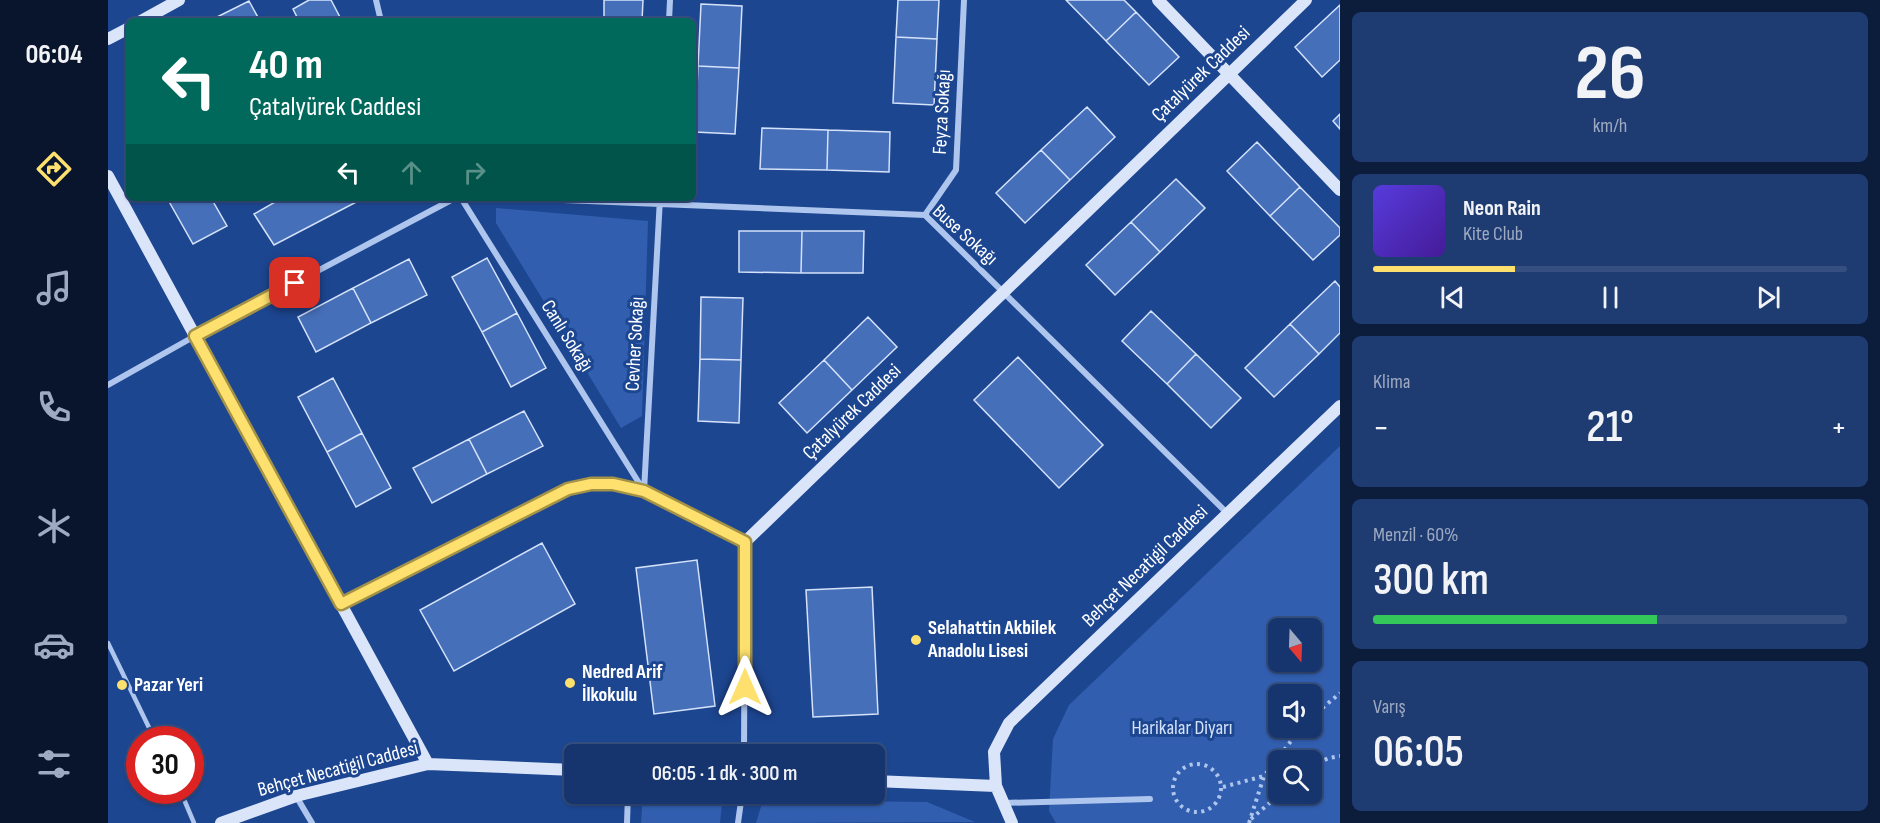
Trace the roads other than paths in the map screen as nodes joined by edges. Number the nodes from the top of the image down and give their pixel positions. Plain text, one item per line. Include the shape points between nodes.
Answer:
1 (179, 0) edge
2 (376, 0) edge
3 (670, 0) edge
4 (964, 0) edge
5 (1158, 0) edge
6 (1306, 0) edge
7 (146, 18) edge
8 (380, 18) edge
9 (669, 18) edge
10 (126, 30) edge
11 (108, 39) edge
12 (1229, 74) junction
13 (108, 176) edge
14 (1340, 190) edge
15 (450, 201) edge
16 (463, 201) edge
17 (660, 201) edge
18 (925, 215) junction
19 (1003, 292) junction
20 (195, 336) junction
21 (108, 385) edge
22 (1340, 406) edge
23 (644, 491) junction
24 (1228, 514) junction
25 (745, 542) junction
26 (341, 604) junction
27 (108, 643) edge
28 (148, 726) edge
29 (744, 744) edge
30 (428, 764) junction
31 (564, 770) edge
32 (885, 782) edge
33 (996, 786) junction
34 (297, 796) junction
35 (1150, 799) dead end
36 (1003, 803) junction
37 (186, 804) edge
38 (628, 804) edge
39 (741, 804) edge
40 (1011, 822) edge
41 (194, 823) edge
42 (221, 823) edge
43 (312, 823) edge
44 (627, 823) edge
45 (738, 823) edge

1 - 7 street
2 - 8 street
3 - 9 street
4 - 18 street, Feyza Sokağı via 956,170
5 - 12 street
6 - 12 street, Çatalyürek Caddesi
10 - 11 street
12 - 14 street
12 - 19 street, Çatalyürek Caddesi
13 - 20 street
15 - 20 street
16 - 23 street, Canlı Sokağı
17 - 18 street, Buse Sokağı
17 - 23 street, Cevher Sokağı
18 - 19 street, Buse Sokağı
19 - 24 street, Buse Sokağı
19 - 25 street, Çatalyürek Caddesi
20 - 21 street
20 - 26 street
22 - 24 street, Behçet Necatigil Caddesi
23 - 25 street
23 - 26 street via 613,484 568,489
24 - 33 street, Behçet Necatigil Caddesi via 1009,723 994,753
25 - 29 street
26 - 30 street
27 - 28 lane
30 - 31 street, Behçet Necatigil Caddesi
30 - 34 street, Behçet Necatigil Caddesi
32 - 33 street
33 - 36 street, Behçet Necatigil Caddesi
34 - 42 street, Behçet Necatigil Caddesi
34 - 43 street
35 - 36 street
36 - 40 street, Behçet Necatigil Caddesi
37 - 41 lane
38 - 44 street
39 - 45 street

